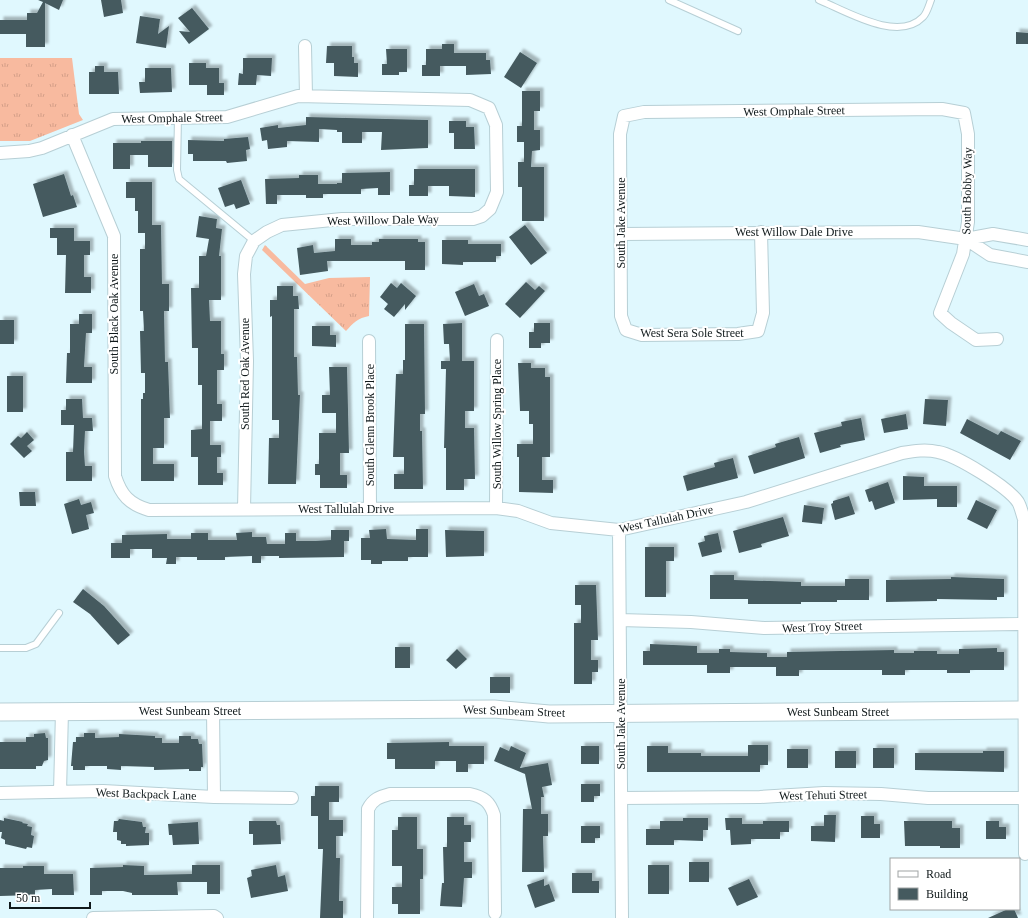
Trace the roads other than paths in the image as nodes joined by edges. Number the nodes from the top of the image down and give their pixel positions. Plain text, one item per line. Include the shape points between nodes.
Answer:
1 (669, 0) edge
2 (819, 0) edge
3 (931, 0) edge
4 (738, 30) dead end
5 (305, 46) dead end
6 (306, 96) junction
7 (964, 113) joint
8 (624, 116) joint
9 (178, 117) junction
10 (72, 135) junction
11 (0, 153) edge
12 (490, 209) joint
13 (761, 232) junction
14 (621, 234) junction
15 (966, 239) junction
16 (1028, 240) edge
17 (254, 241) junction
18 (1028, 262) edge
19 (626, 330) joint
20 (997, 339) dead end
21 (496, 340) dead end
22 (369, 341) dead end
23 (126, 500) joint
24 (496, 508) junction
25 (244, 509) junction
26 (370, 509) junction
27 (619, 530) junction
28 (59, 613) dead end
29 (620, 620) junction
30 (1024, 624) junction
31 (0, 648) edge
32 (213, 710) junction
33 (1026, 710) edge
34 (62, 711) junction
35 (0, 712) edge
36 (621, 713) junction
37 (60, 792) junction
38 (0, 793) edge
39 (214, 797) junction
40 (292, 798) dead end
41 (621, 798) junction
42 (1026, 798) edge
43 (1025, 854) dead end
44 (495, 913) dead end
45 (93, 918) edge
46 (217, 918) edge
47 (367, 918) edge
48 (622, 918) edge

1 - 4 lane
2 - 3 lane via 882,26 909,26 924,16
5 - 6 street
6 - 9 street, West Omphale Street via 290,98 227,117
6 - 12 street, West Omphale Street via 470,100 489,108 496,125 497,192
7 - 8 street, West Omphale Street via 942,109 644,112
7 - 15 street, South Bobby Way via 968,134
8 - 14 street, South Jake Avenue via 620,134
9 - 10 street, West Omphale Street via 113,119
9 - 17 lane via 176,170 179,180
10 - 11 street, West Omphale Street via 29,151
10 - 23 street, South Black Oak Avenue via 114,236 116,476 119,489
12 - 17 street, West Willow Dale Way via 473,219 342,218 282,225
13 - 14 street, West Willow Dale Drive
13 - 15 street, West Willow Dale Drive via 918,232
13 - 19 street, West Sera Sole Street via 763,313 758,331 738,334 642,335
14 - 19 street, South Jake Avenue via 621,316
15 - 16 street, West Willow Dale Drive via 993,234
15 - 18 street, West Willow Dale Drive via 990,255
15 - 20 street, South Bobby Way via 940,313 976,340
17 - 25 street, South Red Oak Avenue via 246,256 244,274 247,361
21 - 24 street, South Willow Spring Place
22 - 26 street, South Glenn Brook Place
23 - 25 street, West Tallulah Drive via 149,510
24 - 26 street, West Tallulah Drive
24 - 27 street, West Tallulah Drive via 518,511 551,523
25 - 26 street, West Tallulah Drive
27 - 29 street, South Jake Avenue
27 - 30 street, West Tallulah Drive via 746,502 902,452 939,452 958,460 1005,488 1018,502 1024,519
28 - 31 lane via 36,644 26,648
29 - 30 street, West Troy Street via 764,628
29 - 36 street, South Jake Avenue
30 - 33 street
32 - 34 street, West Sunbeam Street
32 - 36 street, West Sunbeam Street via 494,709 549,714
32 - 39 street
33 - 36 street, West Sunbeam Street
33 - 42 street
34 - 35 street, West Sunbeam Street
34 - 37 street
36 - 41 street, South Jake Avenue
37 - 38 street, West Backpack Lane
37 - 39 street, West Backpack Lane via 103,791
39 - 40 street, West Backpack Lane
41 - 42 street, West Tehuti Street via 760,797 824,793 928,798
41 - 48 street, South Jake Avenue
42 - 43 street
44 - 47 street via 494,815 488,802 470,794 390,794 380,796 372,802 367,818
45 - 46 street

